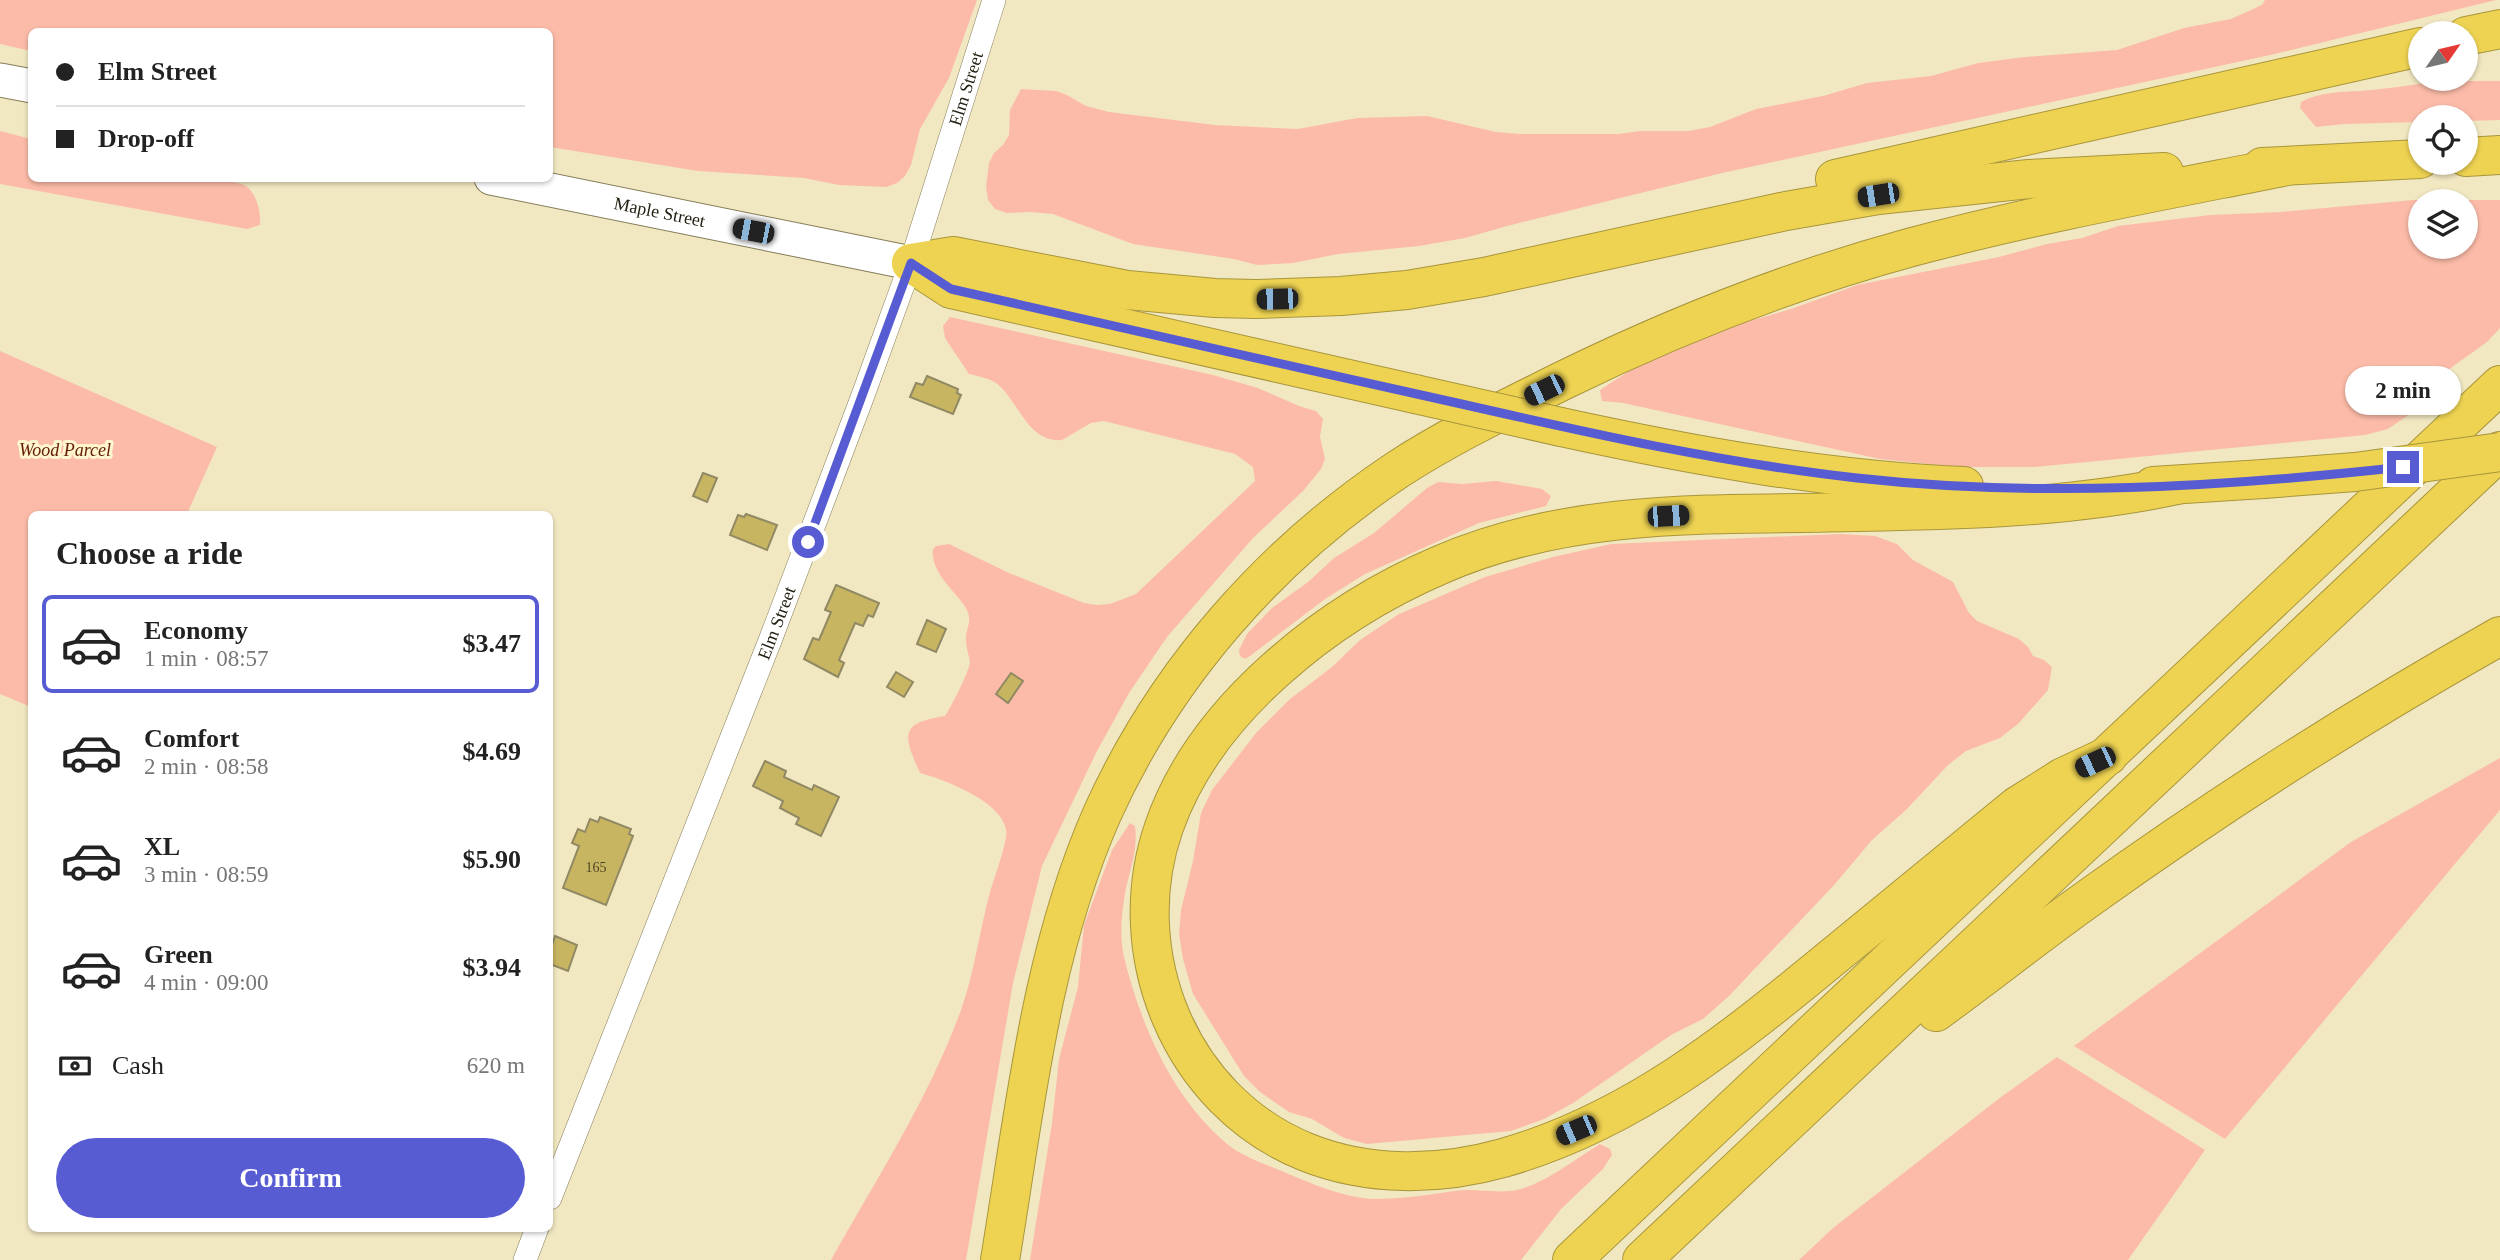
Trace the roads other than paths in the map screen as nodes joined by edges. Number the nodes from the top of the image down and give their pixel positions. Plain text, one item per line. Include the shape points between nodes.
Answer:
1 (994, 0) edge
2 (2500, 29) edge
3 (2478, 34) edge
4 (2408, 50) edge
5 (0, 80) edge
6 (28, 85) edge
7 (2500, 155) edge
8 (2478, 156) edge
9 (2408, 160) edge
10 (2287, 166) junction
11 (511, 182) edge
12 (1665, 236) junction
13 (911, 263) junction
14 (2500, 385) edge
15 (2500, 451) edge
16 (2177, 485) junction
17 (2500, 636) edge
18 (2108, 756) junction
19 (1835, 1079) junction
20 (553, 1190) edge
21 (536, 1232) edge
22 (525, 1260) edge
23 (1000, 1260) edge
24 (1572, 1260) edge
25 (1642, 1260) edge

1 - 13 street, Elm Street
2 - 3 highway
4 - 12 highway via 1737,201 1700,215
5 - 6 main road
7 - 8 highway
9 - 10 highway
10 - 12 highway via 2029,179 1921,190
10 - 23 highway via 1949,238 1826,273 1732,307 1588,368 1448,440 1363,494 1305,541 1241,605 1186,670 1132,754 1096,830 1047,981
11 - 13 main road, Maple Street
12 - 13 highway via 1454,282 1297,299 1127,290 953,256
13 - 16 highway, bridge via 951,289 1561,427 1721,458 1858,478 2018,488
13 - 20 street, Elm Street via 766,650
14 - 18 highway
15 - 16 highway, bridge via 2355,472
15 - 19 highway
16 - 18 highway via 2077,500 1982,507 1617,520 1509,540 1422,573 1356,610 1295,654 1207,745 1176,798 1157,853 1149,904 1154,966 1167,1010 1194,1059 1229,1102 1270,1133 1311,1154 1365,1168 1418,1171 1483,1163 1576,1130 1643,1098 1695,1066 2017,806
17 - 19 highway via 2276,769 2089,898 1908,1033
18 - 24 highway
19 - 25 highway
21 - 22 street

